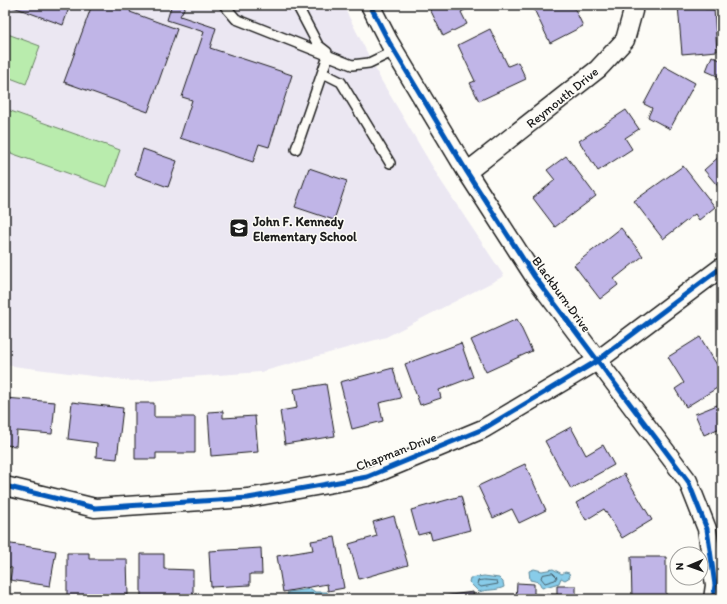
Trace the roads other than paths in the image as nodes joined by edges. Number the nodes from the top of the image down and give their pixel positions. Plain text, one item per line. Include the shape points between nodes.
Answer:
1 (224, 5) edge
2 (297, 5) edge
3 (370, 5) edge
4 (631, 5) edge
5 (394, 51) junction
6 (331, 57) junction
7 (322, 73) junction
8 (296, 149) dead end
9 (390, 163) dead end
10 (466, 172) junction
11 (722, 266) edge
12 (597, 361) junction
13 (5, 486) edge
14 (713, 599) edge

1 - 6 lane via 236,19
2 - 6 lane via 318,45
3 - 5 street, Blackburn Drive
4 - 10 street, Reymouth Drive via 633,11 625,40 598,69
5 - 6 lane via 363,64 352,65
5 - 10 street, Blackburn Drive
6 - 7 lane
7 - 8 lane
7 - 9 lane via 341,82
10 - 12 street, Blackburn Drive via 534,276
11 - 12 street, Chapman Drive
12 - 13 street, Chapman Drive via 483,429 367,477 248,498 95,508
12 - 14 street, Blackburn Drive via 688,481 707,529 715,585

